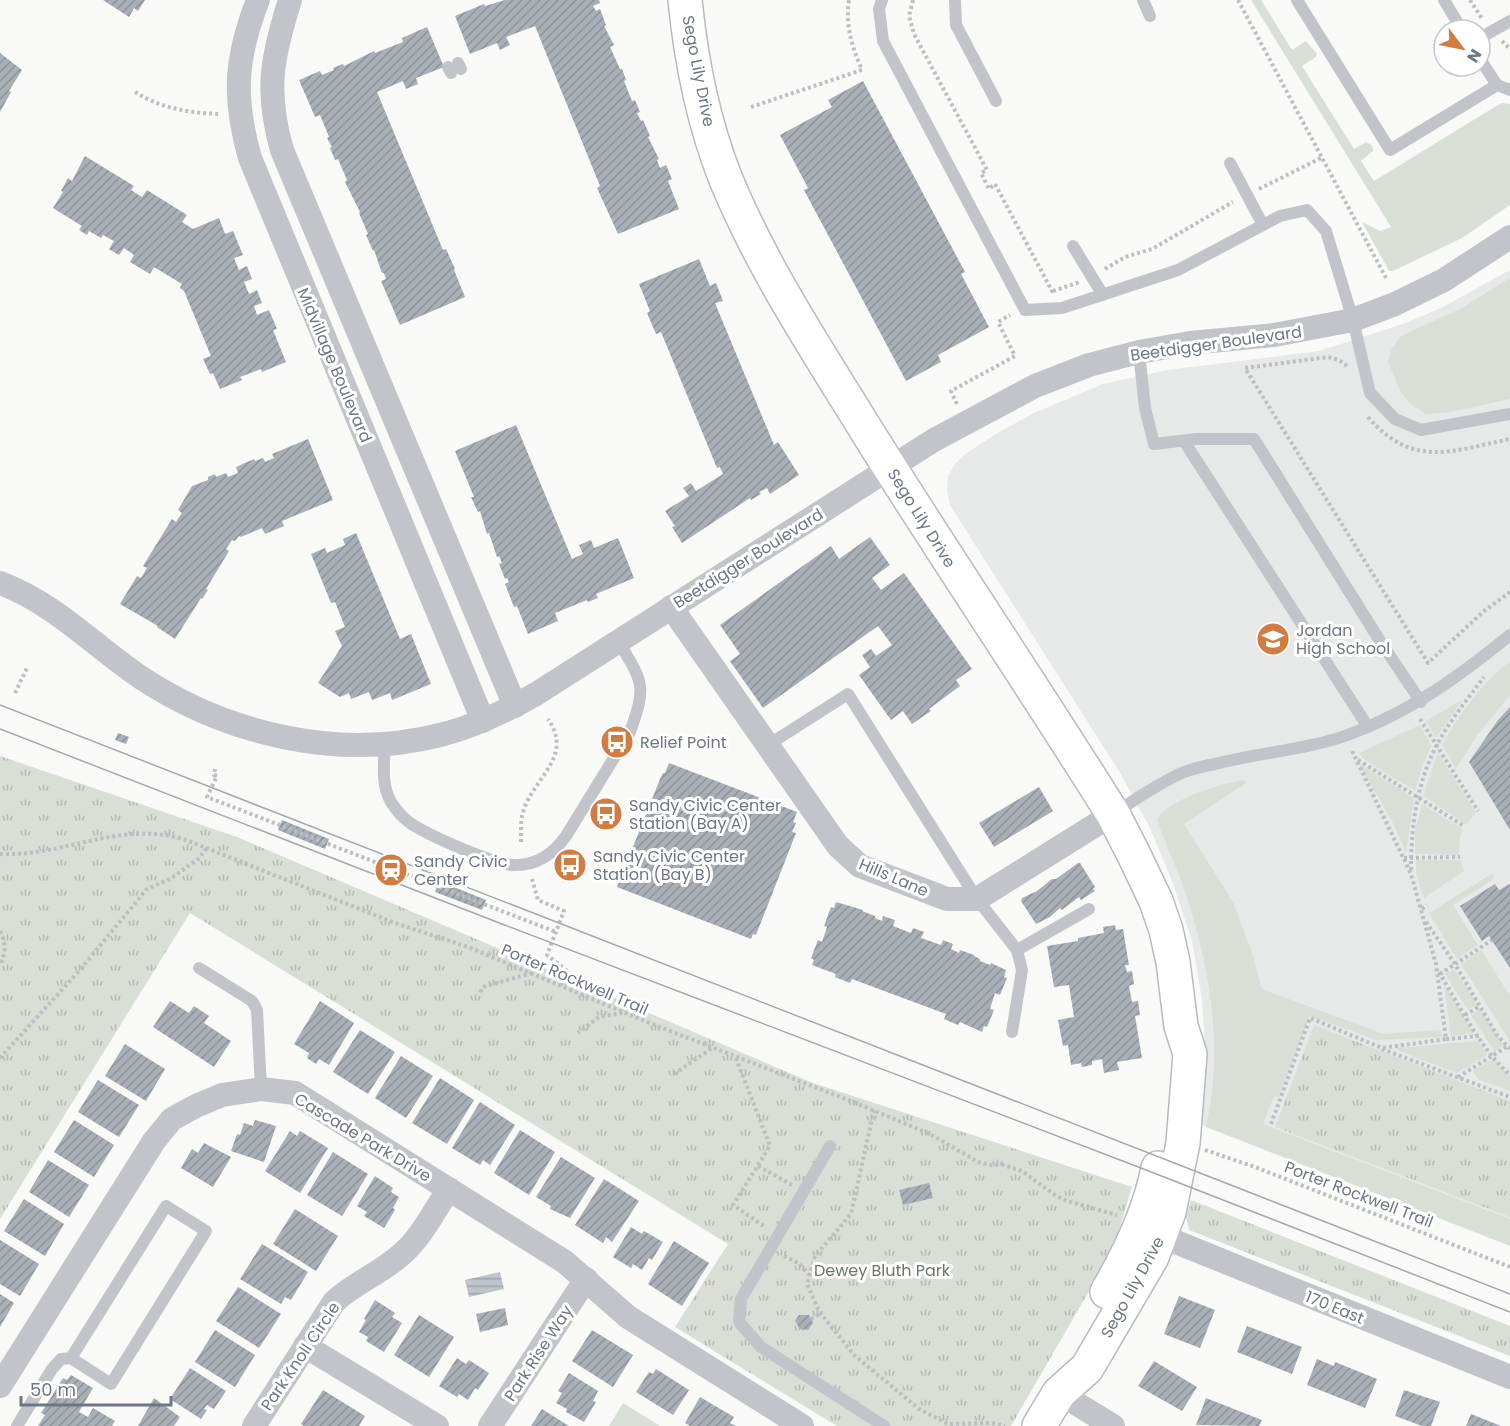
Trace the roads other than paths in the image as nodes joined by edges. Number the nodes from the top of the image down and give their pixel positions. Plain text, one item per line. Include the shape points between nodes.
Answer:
1 (258, 0) edge
2 (290, 0) edge
3 (685, 0) edge
4 (882, 0) edge
5 (955, 0) edge
6 (1143, 0) edge
7 (1297, 0) edge
8 (1444, 0) edge
9 (1150, 16) dead end
10 (1455, 18) edge
11 (1510, 21) edge
12 (1492, 31) edge
13 (1492, 77) edge
14 (1497, 85) junction
15 (1510, 90) edge
16 (996, 101) dead end
17 (1230, 163) dead end
18 (1263, 225) junction
19 (1510, 237) edge
20 (1073, 246) dead end
21 (1103, 295) junction
22 (1353, 320) junction
23 (1138, 352) junction
24 (1510, 414) edge
25 (1184, 441) junction
26 (890, 467) junction
27 (0, 583) edge
28 (671, 607) junction
29 (1510, 634) edge
30 (618, 641) junction
31 (1421, 702) junction
32 (515, 706) junction
33 (483, 721) junction
34 (1368, 727) junction
35 (385, 744) junction
36 (768, 745) junction
37 (1113, 814) junction
38 (976, 899) junction
39 (1089, 909) dead end
40 (1017, 950) junction
41 (199, 968) dead end
42 (1181, 1026) junction
43 (1012, 1032) dead end
44 (261, 1089) junction
45 (830, 1146) dead end
46 (449, 1189) junction
47 (1161, 1236) junction
48 (586, 1280) junction
49 (305, 1346) junction
50 (71, 1358) junction
51 (1510, 1377) edge
52 (0, 1386) edge
53 (1059, 1393) junction
54 (17, 1426) edge
55 (254, 1426) edge
56 (437, 1426) edge
57 (490, 1426) edge
58 (802, 1426) edge
59 (884, 1426) edge
60 (1039, 1426) edge
61 (1113, 1426) edge

1 - 33 street, Midvillage Boulevard via 245,32 238,79 240,119 250,158
2 - 32 street, Midvillage Boulevard via 272,74 273,112 282,150
3 - 26 main road, Sego Lily Drive via 704,112 725,176 784,295
4 - 21 lane via 879,9 883,41 1025,310 1062,308
5 - 16 lane via 956,25
6 - 9 lane
7 - 14 lane via 1390,150
8 - 10 lane
11 - 12 lane
13 - 14 lane
14 - 15 lane
17 - 18 lane
18 - 21 lane via 1178,270
18 - 22 lane via 1306,210 1326,231
19 - 22 street, Beetdigger Boulevard via 1437,284
20 - 21 lane
22 - 23 street, Beetdigger Boulevard via 1274,335
22 - 24 lane via 1370,393 1395,419 1421,430
23 - 25 lane via 1154,444
23 - 26 street, Beetdigger Boulevard via 1089,365 1035,386
25 - 31 lane via 1254,439
25 - 34 lane
26 - 28 street, Beetdigger Boulevard
26 - 37 main road, Sego Lily Drive
27 - 35 street, Beetdigger Boulevard via 60,615 143,678 214,716 299,740
28 - 30 street, Beetdigger Boulevard
28 - 36 street, Hills Lane
29 - 31 lane
30 - 32 street, Beetdigger Boulevard
30 - 35 lane via 636,670 641,687 630,732 566,836 539,860 517,865 494,862 411,823 396,810 386,790
31 - 34 lane
32 - 33 street, Beetdigger Boulevard
33 - 35 street, Beetdigger Boulevard via 440,735
34 - 37 lane via 1311,745 1245,756 1185,772
36 - 38 street, Hills Lane via 838,846 860,866 947,899
36 - 38 lane via 848,694
37 - 38 street
37 - 42 main road, Sego Lily Drive via 1166,930
38 - 40 lane
39 - 40 lane
40 - 43 lane via 1022,970
41 - 44 lane via 255,1005
42 - 47 main road, Sego Lily Drive via 1190,1054 1183,1143
42 - 53 main road, Sego Lily Drive via 1170,1055 1163,1137 1148,1203 1120,1268 1069,1357
44 - 46 street, Cascade Park Drive via 295,1093
44 - 52 street, Cascade Park Drive via 222,1095 172,1119
45 - 59 lane via 741,1299 739,1322 761,1347
46 - 48 street, Cascade Park Drive via 565,1262
46 - 49 street, Park Knoll Circle via 413,1242 390,1263 346,1291 324,1315
47 - 51 street, 170 East
47 - 53 main road, Sego Lily Drive via 1087,1368
48 - 57 street, Park Rise Way
48 - 58 street, Cascade Park Drive via 628,1317
49 - 55 street, Park Knoll Circle
49 - 56 street
50 - 50 lane via 111,1384 206,1231 166,1206
50 - 54 lane via 61,1359 52,1370
53 - 60 main road, Sego Lily Drive
53 - 61 street

